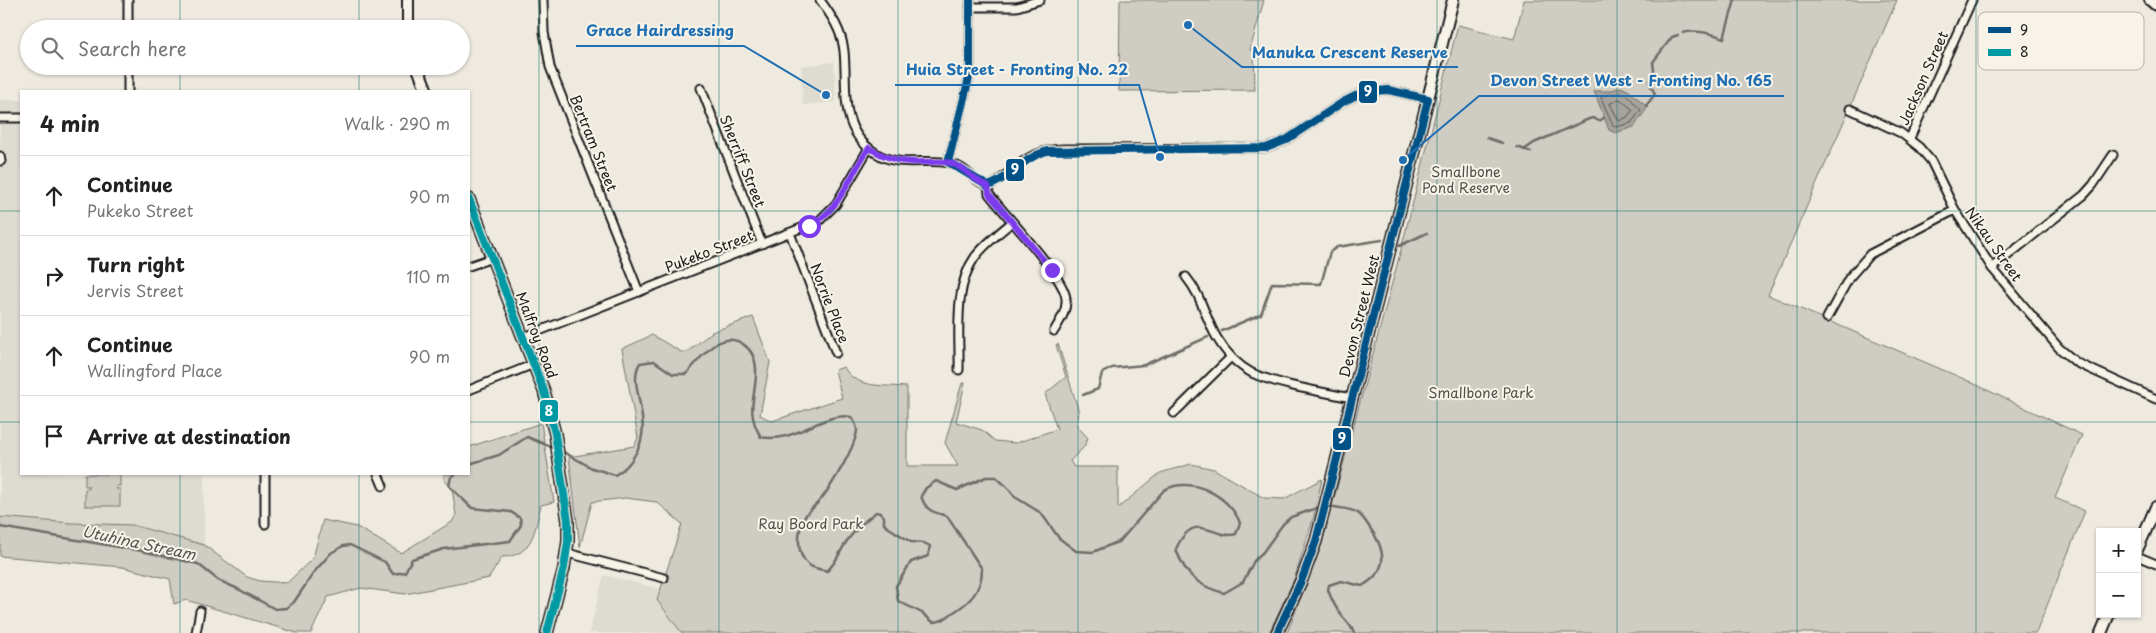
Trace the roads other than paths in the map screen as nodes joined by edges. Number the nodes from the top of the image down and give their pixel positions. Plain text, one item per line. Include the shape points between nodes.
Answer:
1 (128, 0) edge
2 (408, 0) edge
3 (543, 0) edge
4 (820, 0) edge
5 (1040, 0) edge
6 (1453, 0) edge
7 (1972, 0) edge
8 (2150, 0) edge
9 (970, 3) edge
10 (2156, 5) edge
11 (128, 20) edge
12 (408, 20) edge
13 (128, 75) edge
14 (421, 75) edge
15 (701, 88) dead end
16 (128, 90) edge
17 (427, 90) edge
18 (1428, 99) junction
19 (1850, 109) dead end
20 (0, 118) edge
21 (20, 118) edge
22 (1910, 138) junction
23 (869, 148) junction
24 (2113, 155) dead end
25 (948, 162) junction
26 (988, 186) junction
27 (470, 202) edge
28 (1955, 210) junction
29 (1011, 223) junction
30 (790, 233) junction
31 (762, 244) junction
32 (492, 258) junction
33 (470, 266) edge
34 (1992, 268) junction
35 (1186, 277) dead end
36 (639, 292) junction
37 (1826, 318) dead end
38 (1054, 331) dead end
39 (524, 337) junction
40 (836, 353) dead end
41 (1231, 357) junction
42 (534, 364) junction
43 (959, 370) dead end
44 (470, 390) edge
45 (1352, 398) junction
46 (2156, 399) edge
47 (1174, 413) dead end
48 (265, 475) edge
49 (378, 475) edge
50 (383, 486) dead end
51 (2156, 507) edge
52 (265, 524) dead end
53 (2141, 541) edge
54 (567, 554) junction
55 (2141, 558) edge
56 (2156, 564) edge
57 (664, 578) dead end
58 (200, 611) dead end
59 (2107, 618) edge
60 (196, 633) edge
61 (547, 633) edge
62 (1277, 633) edge
63 (2101, 633) edge

1 - 11 street
2 - 12 main road
3 - 36 street, Bertram Street via 548,61
4 - 23 street via 836,24 844,50 845,106 856,133
5 - 9 street via 1017,7
6 - 18 main road, Devon Street West
7 - 22 street, Jackson Street
8 - 10 main road
9 - 25 street via 970,74
13 - 16 street
14 - 17 main road
15 - 31 street, Sherriff Street
18 - 26 street via 1388,90 1363,92 1281,143 1255,150 1041,151 1024,159
18 - 45 main road, Devon Street West
19 - 22 street, Nikau Street
20 - 21 street
22 - 28 street, Nikau Street via 1931,161
23 - 25 street via 900,162
23 - 30 street, Pukeko Street via 828,215
24 - 34 street via 2093,185 2078,200
25 - 26 street via 963,168
26 - 29 street via 989,194
27 - 32 main road, Malfroy Road
28 - 34 street, Nikau Street
28 - 37 street via 1870,254 1849,278
29 - 38 street via 1065,290 1066,309
29 - 43 street via 982,248 967,271 960,299
30 - 31 street, Pukeko Street
30 - 40 street, Norrie Place
31 - 36 street, Pukeko Street
32 - 33 street
32 - 39 main road, Malfroy Road
34 - 46 street, Nikau Street via 2069,356 2087,368
35 - 41 street via 1196,289 1216,336
36 - 39 street, Pukeko Street
39 - 42 main road, Malfroy Road
41 - 45 street via 1252,373
41 - 47 street
42 - 44 street
42 - 54 main road, Malfroy Road via 555,434 568,521
45 - 62 main road, Devon Street West via 1310,559
48 - 52 street
49 - 50 street
51 - 53 main road
54 - 57 street
54 - 61 main road, Malfroy Road
55 - 56 street
58 - 60 street
59 - 63 main road

